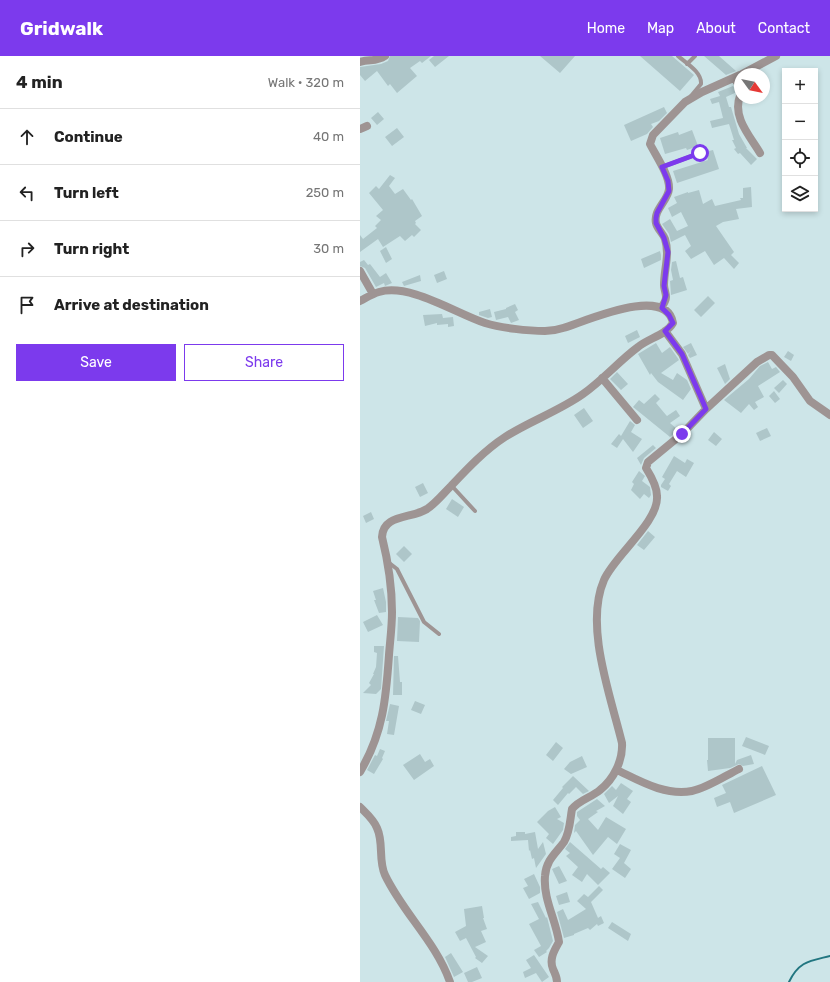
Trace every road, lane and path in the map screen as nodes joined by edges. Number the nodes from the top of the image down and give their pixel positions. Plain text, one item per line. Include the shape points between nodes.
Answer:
1 (384, 56) edge
2 (678, 56) edge
3 (695, 56) edge
4 (776, 56) edge
5 (360, 62) edge
6 (687, 64) junction
7 (754, 68) edge
8 (734, 78) edge
9 (685, 102) junction
10 (739, 104) edge
11 (700, 153) dead end
12 (760, 153) dead end
13 (662, 167) junction
14 (360, 271) edge
15 (372, 294) junction
16 (360, 301) edge
17 (662, 308) junction
18 (665, 331) junction
19 (602, 378) junction
20 (706, 409) junction
21 (830, 415) edge
22 (637, 420) dead end
23 (451, 485) junction
24 (476, 511) dead end
25 (387, 561) junction
26 (439, 634) dead end
27 (740, 769) dead end
28 (617, 770) junction
29 (360, 772) edge
30 (360, 807) edge
31 (450, 982) edge
32 (557, 982) edge

1 - 5 street via 378,60
2 - 6 lane
3 - 6 lane
4 - 7 street
6 - 9 lane via 700,76 702,82
8 - 9 street
9 - 13 street via 651,140 650,144
10 - 12 street via 741,121
11 - 13 lane
13 - 17 street via 669,191 656,218 668,252 664,286 666,295
14 - 15 street
15 - 16 street
15 - 17 street via 386,290 404,291 485,323 536,331 561,329 620,309 646,305
17 - 18 street via 672,320
18 - 19 street via 638,346
18 - 20 street via 682,354
19 - 22 street
19 - 23 street via 574,400 505,437
20 - 21 street via 757,362 772,355 793,377 810,401
20 - 28 street via 682,434 648,462 646,468 654,485 657,502 646,525 607,574 601,589 598,644 622,743
23 - 24 lane
23 - 25 street via 428,508 386,524 382,537
25 - 26 lane via 397,568 424,622
25 - 29 street via 392,613 384,704 374,745
27 - 28 street via 693,791 678,792 649,786
28 - 32 street via 601,789 572,809 568,833 546,870 546,894 559,942 552,956
30 - 31 street via 377,827 380,860 386,876 433,948

